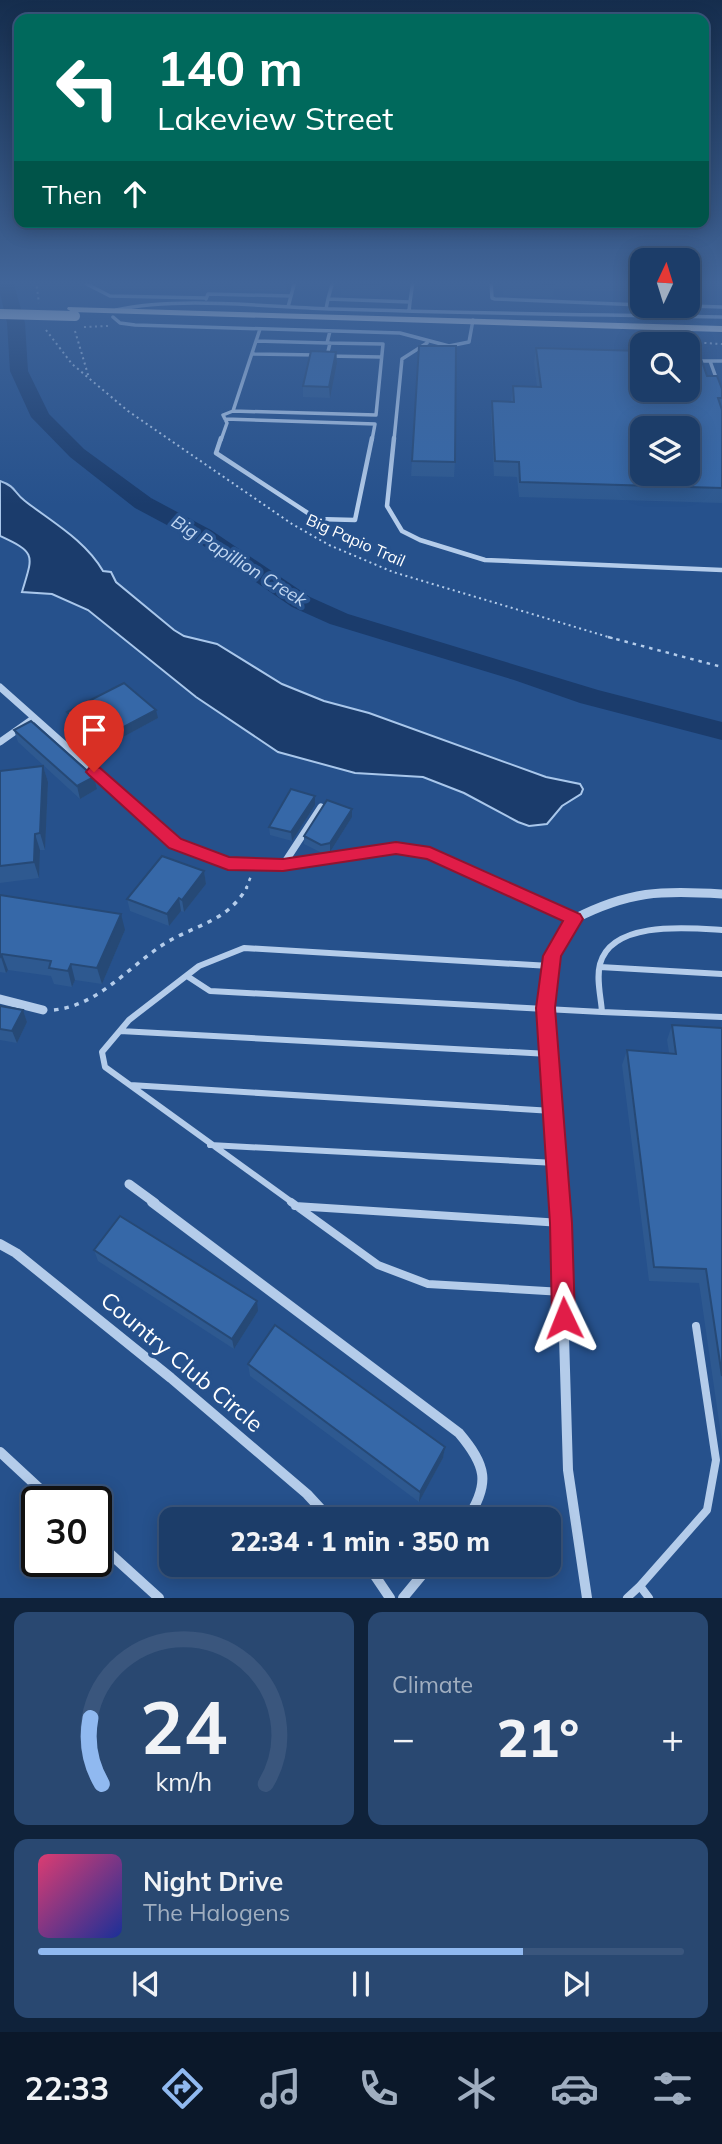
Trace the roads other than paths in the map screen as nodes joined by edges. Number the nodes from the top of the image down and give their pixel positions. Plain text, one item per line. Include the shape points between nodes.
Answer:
1 (251, 356) edge
2 (311, 356) edge
3 (327, 356) joint
4 (407, 356) edge
5 (381, 357) joint
6 (700, 361) edge
7 (710, 361) junction
8 (722, 361) edge
9 (722, 394) edge
10 (233, 411) junction
11 (376, 415) junction
12 (225, 419) junction
13 (375, 424) junction
14 (722, 570) edge
15 (0, 687) edge
16 (34, 718) junction
17 (0, 742) edge
18 (321, 807) edge
19 (283, 865) junction
20 (722, 894) edge
21 (574, 919) junction
22 (722, 930) edge
23 (550, 966) junction
24 (600, 967) junction
25 (722, 974) edge
26 (187, 976) junction
27 (0, 999) edge
28 (546, 1008) junction
29 (43, 1010) road end
30 (602, 1012) junction
31 (722, 1017) edge
32 (120, 1031) junction
33 (549, 1054) junction
34 (130, 1085) junction
35 (553, 1111) junction
36 (211, 1145) junction
37 (556, 1163) junction
38 (129, 1184) dead end
39 (293, 1206) junction
40 (561, 1223) junction
41 (0, 1244) edge
42 (563, 1292) junction
43 (696, 1326) dead end
44 (0, 1452) edge
45 (37, 1486) edge
46 (319, 1507) edge
47 (474, 1507) edge
48 (112, 1555) edge
49 (376, 1577) edge
50 (420, 1577) edge
51 (640, 1586) junction
52 (159, 1598) edge
53 (390, 1598) edge
54 (403, 1598) edge
55 (587, 1598) edge
56 (627, 1598) edge
57 (649, 1598) edge

1 - 10 lane
2 - 3 lane
3 - 5 lane
4 - 14 lane via 402,359 387,506 402,531 485,560
5 - 11 lane
6 - 7 lane
7 - 8 lane
7 - 9 lane
10 - 11 lane
10 - 12 lane via 223,415
11 - 13 lane
12 - 13 lane
12 - 13 lane via 216,453 317,519 355,520
15 - 16 street
16 - 17 street
16 - 19 street via 175,843 228,863
18 - 19 street
19 - 21 street via 396,848 430,853
20 - 21 street via 655,890 607,901
21 - 23 street
22 - 24 lane via 657,927 623,940 603,957
23 - 26 lane via 244,948 199,966
23 - 28 street
24 - 25 lane
24 - 30 lane
26 - 28 lane via 210,991
26 - 32 lane
27 - 29 street
28 - 30 lane
28 - 33 street
30 - 31 lane
32 - 33 lane
32 - 34 lane via 102,1052 104,1067
33 - 35 street
34 - 35 lane
34 - 36 lane
35 - 37 street
36 - 37 lane
36 - 39 lane
37 - 40 street
38 - 47 street via 458,1433 477,1453 483,1470 484,1488
39 - 40 lane
39 - 42 lane via 378,1265 428,1284
40 - 42 street
41 - 46 street, Country Club Circle via 171,1378
42 - 55 street via 568,1470
43 - 51 lane via 716,1460 707,1510
44 - 45 street
48 - 52 street
49 - 53 street
50 - 54 street
51 - 56 lane
51 - 57 lane

